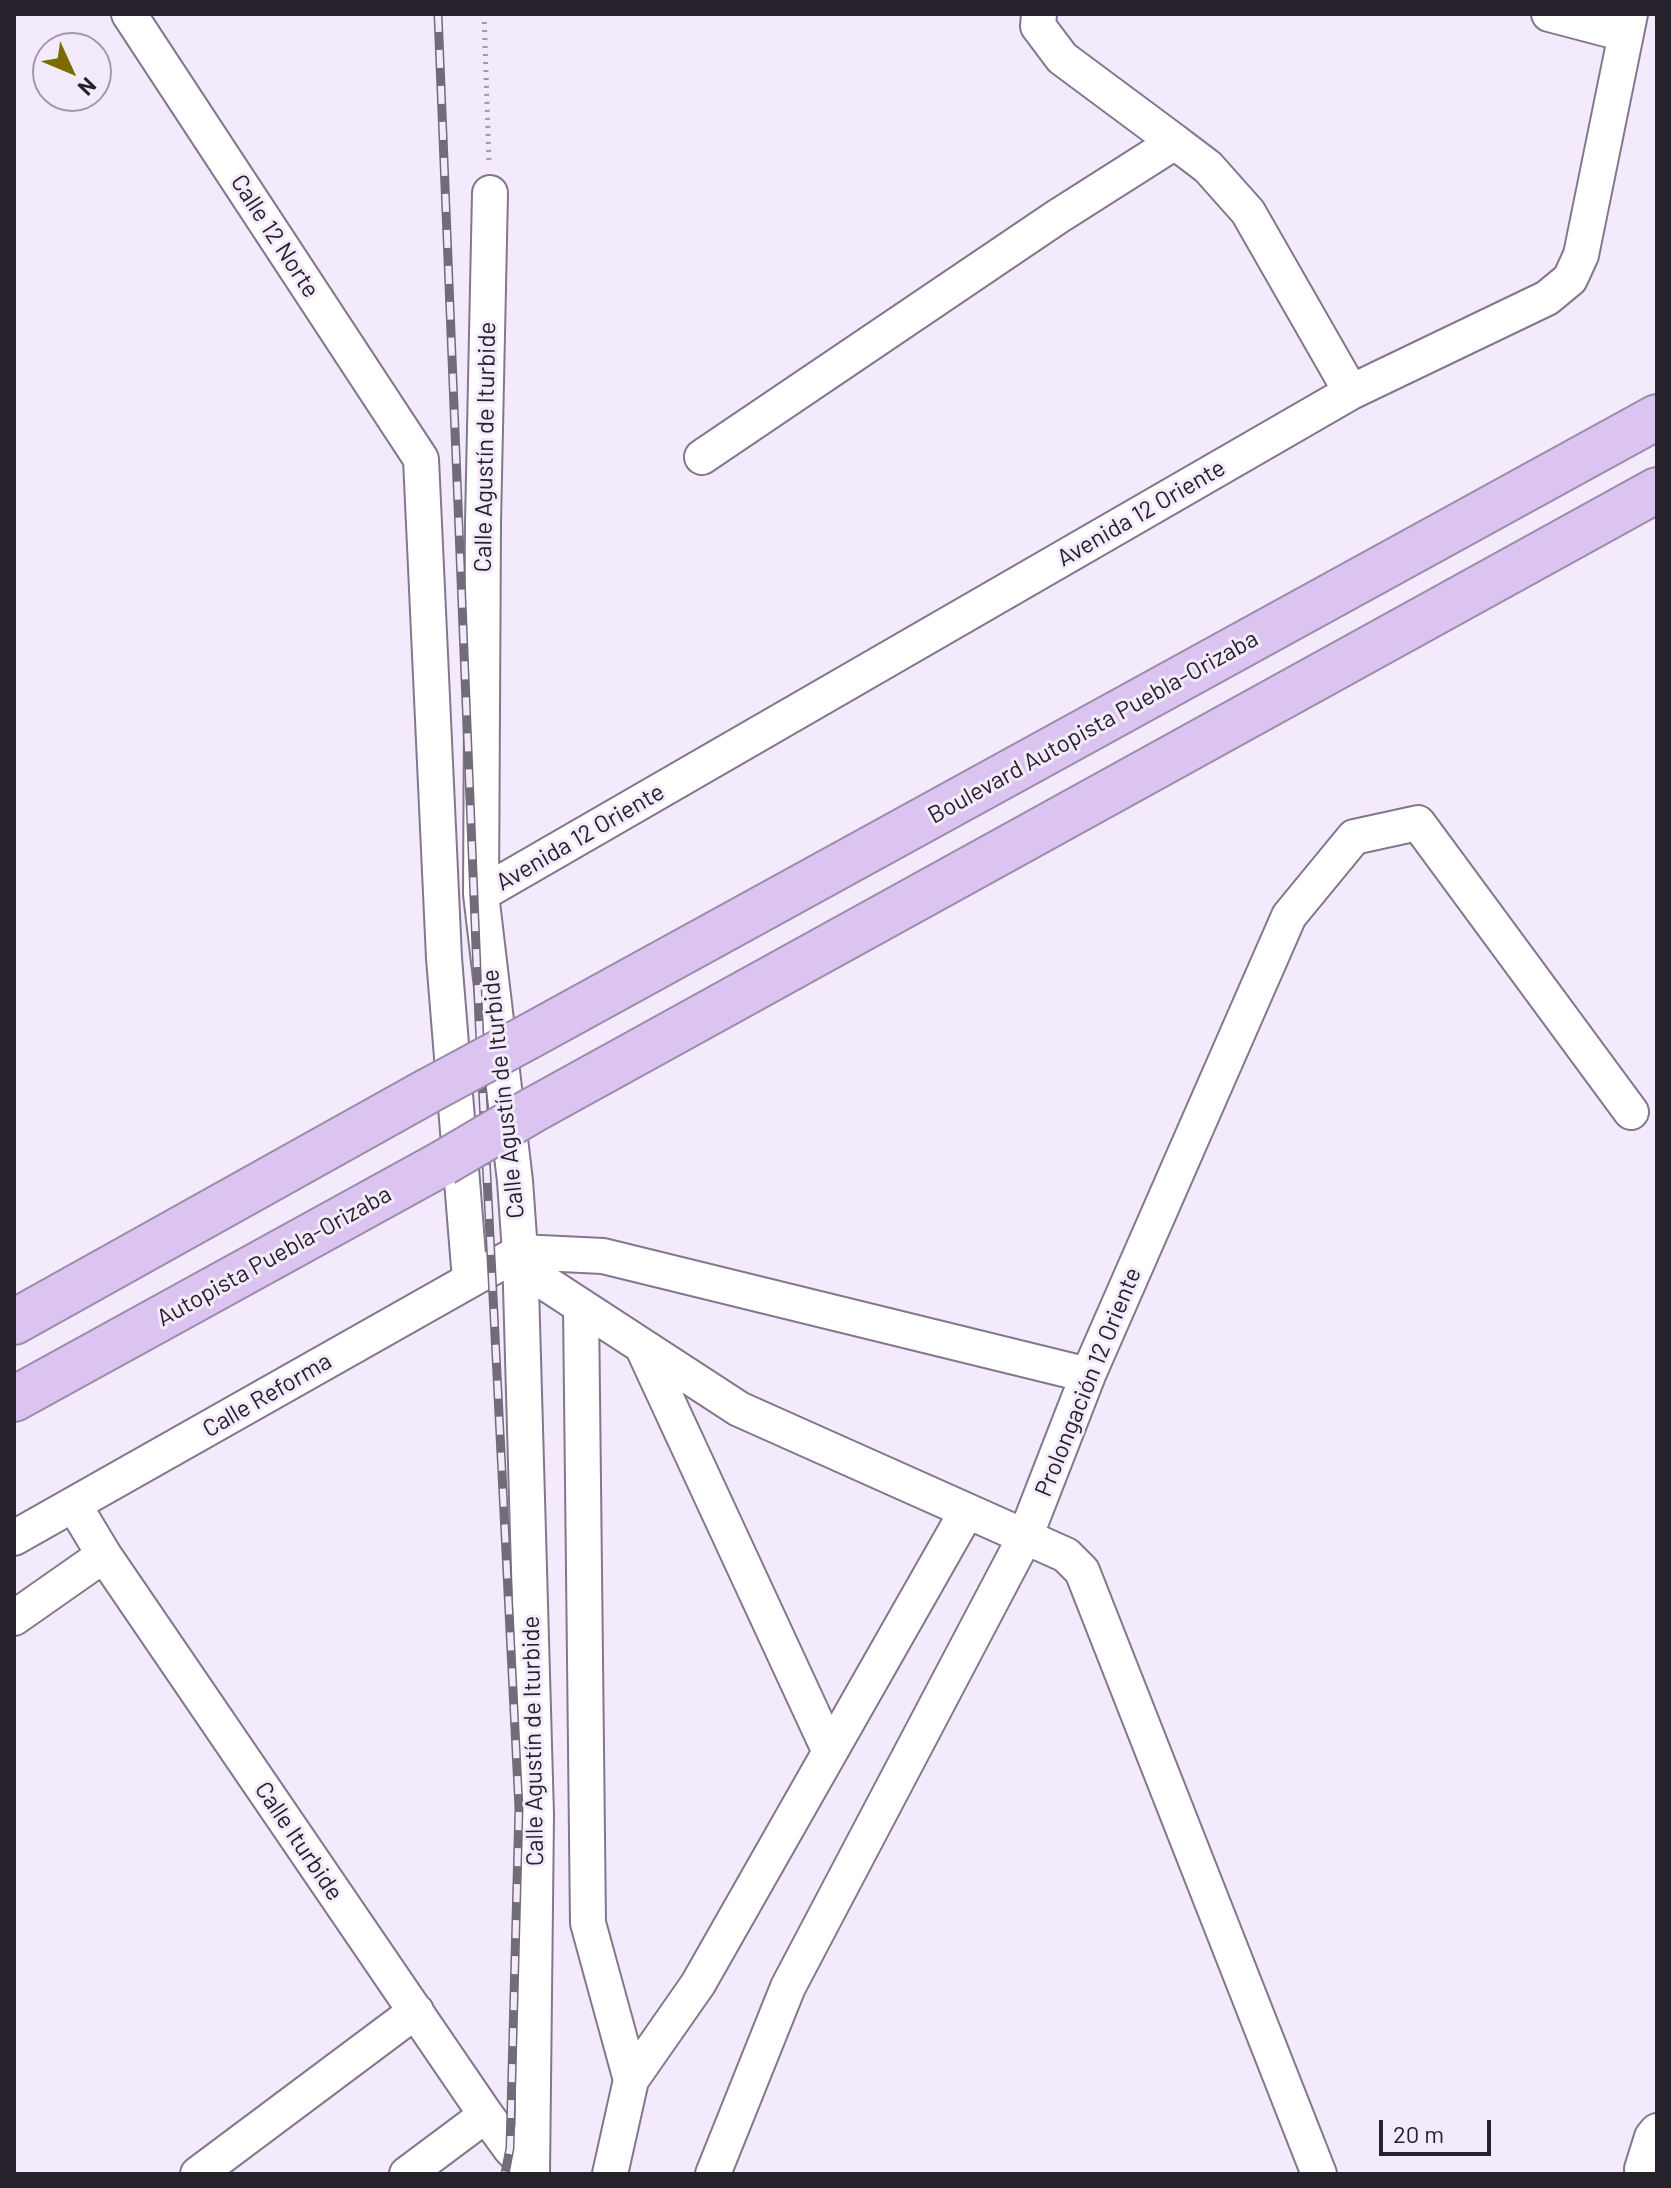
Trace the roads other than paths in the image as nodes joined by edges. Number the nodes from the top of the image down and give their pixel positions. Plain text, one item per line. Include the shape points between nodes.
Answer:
1 (129, 14) edge
2 (1039, 14) edge
3 (1549, 14) edge
4 (1628, 24) edge
5 (1175, 142) junction
6 (490, 193) road end
7 (1351, 392) junction
8 (1657, 417) edge
9 (702, 457) dead end
10 (1657, 490) edge
11 (481, 894) junction
12 (1631, 1112) dead end
13 (520, 1259) junction
14 (470, 1280) junction
15 (581, 1306) junction
16 (14, 1322) edge
17 (642, 1346) junction
18 (1088, 1375) junction
19 (14, 1399) edge
20 (74, 1505) junction
21 (967, 1511) junction
22 (1025, 1537) junction
23 (14, 1538) edge
24 (104, 1555) junction
25 (14, 1618) edge
26 (830, 1752) junction
27 (416, 2011) junction
28 (631, 2080) junction
29 (486, 2115) junction
30 (1657, 2131) edge
31 (532, 2172) edge
32 (198, 2174) edge
33 (407, 2174) edge
34 (610, 2174) edge
35 (713, 2174) edge
36 (1319, 2174) edge
37 (1644, 2174) edge

1 - 14 street, Calle 12 Norte via 421,459 444,958
2 - 5 street via 1038,26 1062,58
3 - 4 street
4 - 7 street, Avenida 12 Oriente via 1581,255 1570,279 1547,298
5 - 7 street via 1208,167 1248,212
5 - 9 street
6 - 11 street, Calle Agustín de Iturbide
7 - 11 street, Avenida 12 Oriente
8 - 16 highway, Boulevard Autopista Puebla-Orizaba, bridge
10 - 19 highway, Autopista Puebla-Orizaba, bridge
11 - 13 street, Calle Agustín de Iturbide
12 - 18 street, Prolongación 12 Oriente via 1418,823 1354,837 1289,916
13 - 14 street, Calle Reforma
13 - 15 street
13 - 18 street via 603,1256
13 - 31 street, Calle Agustín de Iturbide via 536,1815
14 - 20 street, Calle Reforma
15 - 17 street
15 - 28 street via 588,1923
17 - 21 street via 739,1409
17 - 26 street
18 - 22 street, Prolongación 12 Oriente
20 - 23 street, Calle Reforma
20 - 24 street, Calle Iturbide
21 - 22 street
21 - 26 street
22 - 35 street, Prolongación 12 Oriente via 788,1987
22 - 36 street via 1066,1555 1082,1571
24 - 25 street
24 - 27 street, Calle Iturbide
26 - 28 street via 698,1984
27 - 29 street, Calle Iturbide
27 - 32 street
28 - 34 street
29 - 31 street, Calle Iturbide
29 - 33 street
30 - 37 street

